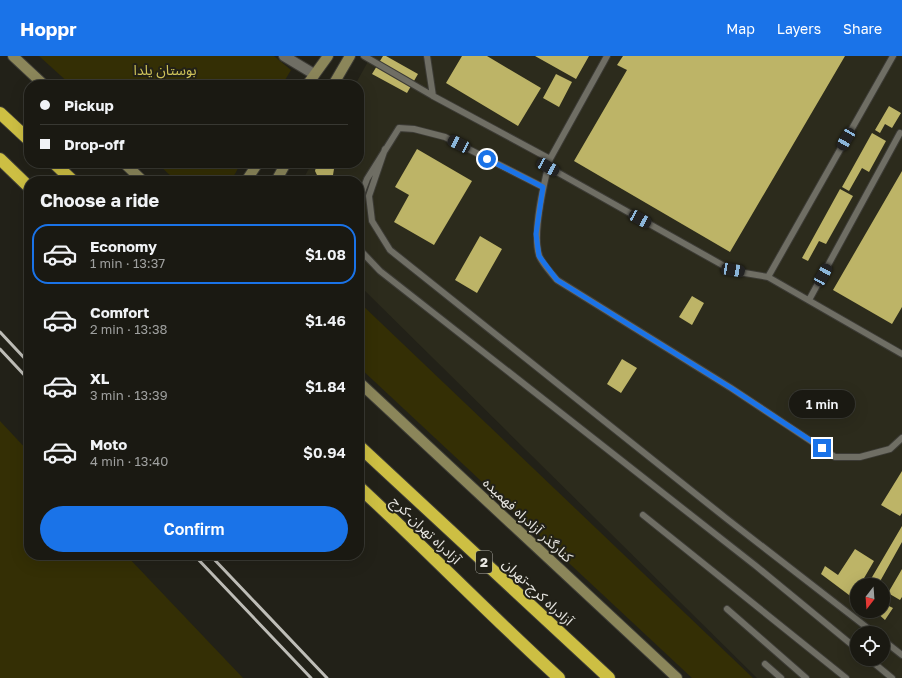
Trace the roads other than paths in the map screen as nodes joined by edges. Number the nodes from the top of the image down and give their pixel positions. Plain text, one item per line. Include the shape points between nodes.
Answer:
1 (13, 56) edge
2 (284, 56) edge
3 (328, 56) edge
4 (350, 56) edge
5 (364, 56) edge
6 (428, 56) edge
7 (607, 56) edge
8 (894, 56) edge
9 (314, 74) junction
10 (39, 80) edge
11 (310, 80) edge
12 (336, 80) edge
13 (433, 96) junction
14 (0, 113) edge
15 (901, 132) edge
16 (24, 135) edge
17 (385, 149) junction
18 (0, 159) edge
19 (550, 159) junction
20 (548, 167) junction
21 (59, 168) edge
22 (129, 168) edge
23 (68, 176) edge
24 (138, 176) edge
25 (24, 182) edge
26 (364, 187) edge
27 (543, 187) junction
28 (364, 254) edge
29 (768, 276) junction
30 (809, 300) junction
31 (902, 354) edge
32 (364, 387) edge
33 (902, 438) edge
34 (364, 451) edge
35 (364, 492) edge
36 (643, 515) dead end
37 (726, 609) dead end
38 (865, 626) edge
39 (850, 643) edge
40 (890, 646) edge
41 (902, 655) edge
42 (765, 664) dead end
43 (877, 666) edge
44 (559, 678) edge
45 (609, 678) edge
46 (677, 678) edge
47 (781, 678) edge
48 (806, 678) edge
49 (846, 678) edge
50 (892, 678) edge

1 - 10 main road
2 - 9 street
3 - 9 main road
4 - 12 main road
5 - 13 lane
6 - 13 lane
7 - 19 lane
8 - 29 lane
9 - 11 main road
13 - 19 lane
14 - 16 highway
15 - 30 lane
17 - 26 lane
17 - 27 lane via 399,128 414,129 445,137
17 - 38 lane via 369,196 372,221 390,250
18 - 25 highway
19 - 20 lane
20 - 27 lane
20 - 29 lane via 733,270
21 - 23 highway
22 - 24 main road
27 - 33 lane via 536,234 539,256 557,280 731,388 835,457 860,457 890,449
28 - 39 lane via 380,271 756,566
29 - 30 lane
30 - 31 lane
32 - 46 main road, کنارگذر آزادراه فهمیده
34 - 45 highway, آزادراه کرج-تهران / 2
35 - 44 highway, آزادراه تهران-کرج / 2
36 - 49 lane
37 - 48 lane
40 - 41 lane
42 - 47 lane
43 - 50 lane

